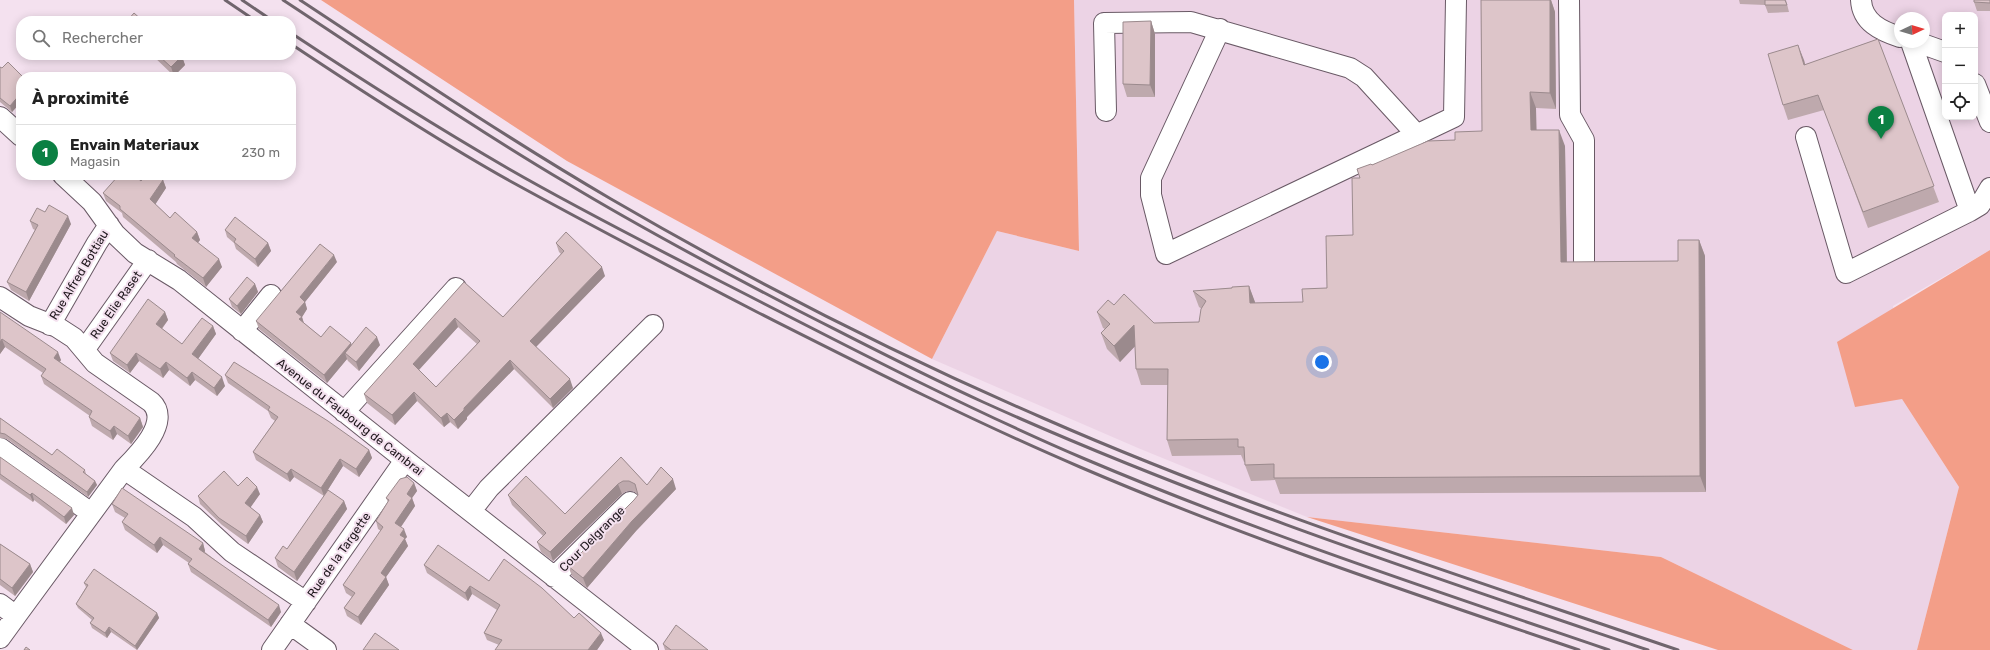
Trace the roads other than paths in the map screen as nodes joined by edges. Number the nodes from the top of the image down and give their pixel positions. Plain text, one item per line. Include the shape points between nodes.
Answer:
1 (1456, 0) edge
2 (1569, 0) edge
3 (1861, 0) edge
4 (1220, 29) junction
5 (1894, 35) edge
6 (1930, 47) edge
7 (1913, 48) edge
8 (1942, 51) edge
9 (1978, 92) edge
10 (1106, 111) dead end
11 (0, 117) edge
12 (1990, 122) edge
13 (16, 131) edge
14 (1417, 135) junction
15 (1806, 137) dead end
16 (68, 180) edge
17 (1990, 188) edge
18 (1970, 212) junction
19 (109, 225) junction
20 (148, 260) junction
21 (1584, 261) edge
22 (456, 288) edge
23 (271, 295) dead end
24 (0, 297) edge
25 (50, 324) junction
26 (653, 325) dead end
27 (242, 331) junction
28 (85, 349) junction
29 (344, 412) junction
30 (0, 448) edge
31 (405, 460) junction
32 (124, 469) junction
33 (630, 502) edge
34 (471, 511) junction
35 (91, 513) junction
36 (554, 577) junction
37 (306, 602) junction
38 (8, 610) edge
39 (290, 624) junction
40 (0, 638) edge
41 (0, 645) edge
42 (1, 650) edge
43 (272, 650) edge
44 (326, 650) edge
45 (648, 650) edge

1 - 14 street via 1454,117
2 - 21 street via 1570,115 1584,140
3 - 5 street via 1862,10 1870,21
4 - 10 street via 1182,21 1104,23
4 - 14 street via 1350,68 1364,77
4 - 14 street via 1151,178 1151,195 1166,254
6 - 8 street
7 - 18 street
9 - 12 street
11 - 13 street
15 - 18 street via 1846,273
16 - 19 street, Avenue du Faubourg de Cambrai via 92,202
17 - 18 street via 1980,205
19 - 20 street, Avenue du Faubourg de Cambrai via 135,253
19 - 25 street, Rue Alfred Bottiau
20 - 27 street, Avenue du Faubourg de Cambrai via 179,280
20 - 28 street, Rue Elie Raset
22 - 29 street
23 - 27 street
24 - 25 street via 29,316
25 - 28 street via 74,338
26 - 34 street via 489,488
27 - 29 street, Avenue du Faubourg de Cambrai
28 - 32 street via 95,363 151,402 158,412 156,428
29 - 31 street, Avenue du Faubourg de Cambrai
30 - 35 street
31 - 34 street, Avenue du Faubourg de Cambrai
31 - 37 street, Rue de la Targette
32 - 35 street
32 - 37 street via 194,516 232,552
33 - 36 street, Cour Delgrange
34 - 36 street, Avenue du Faubourg de Cambrai
35 - 38 street
36 - 45 street, Avenue du Faubourg de Cambrai
37 - 39 street, Rue de la Targette
38 - 40 street
39 - 43 street, Rue de la Targette
39 - 44 street
41 - 42 street

